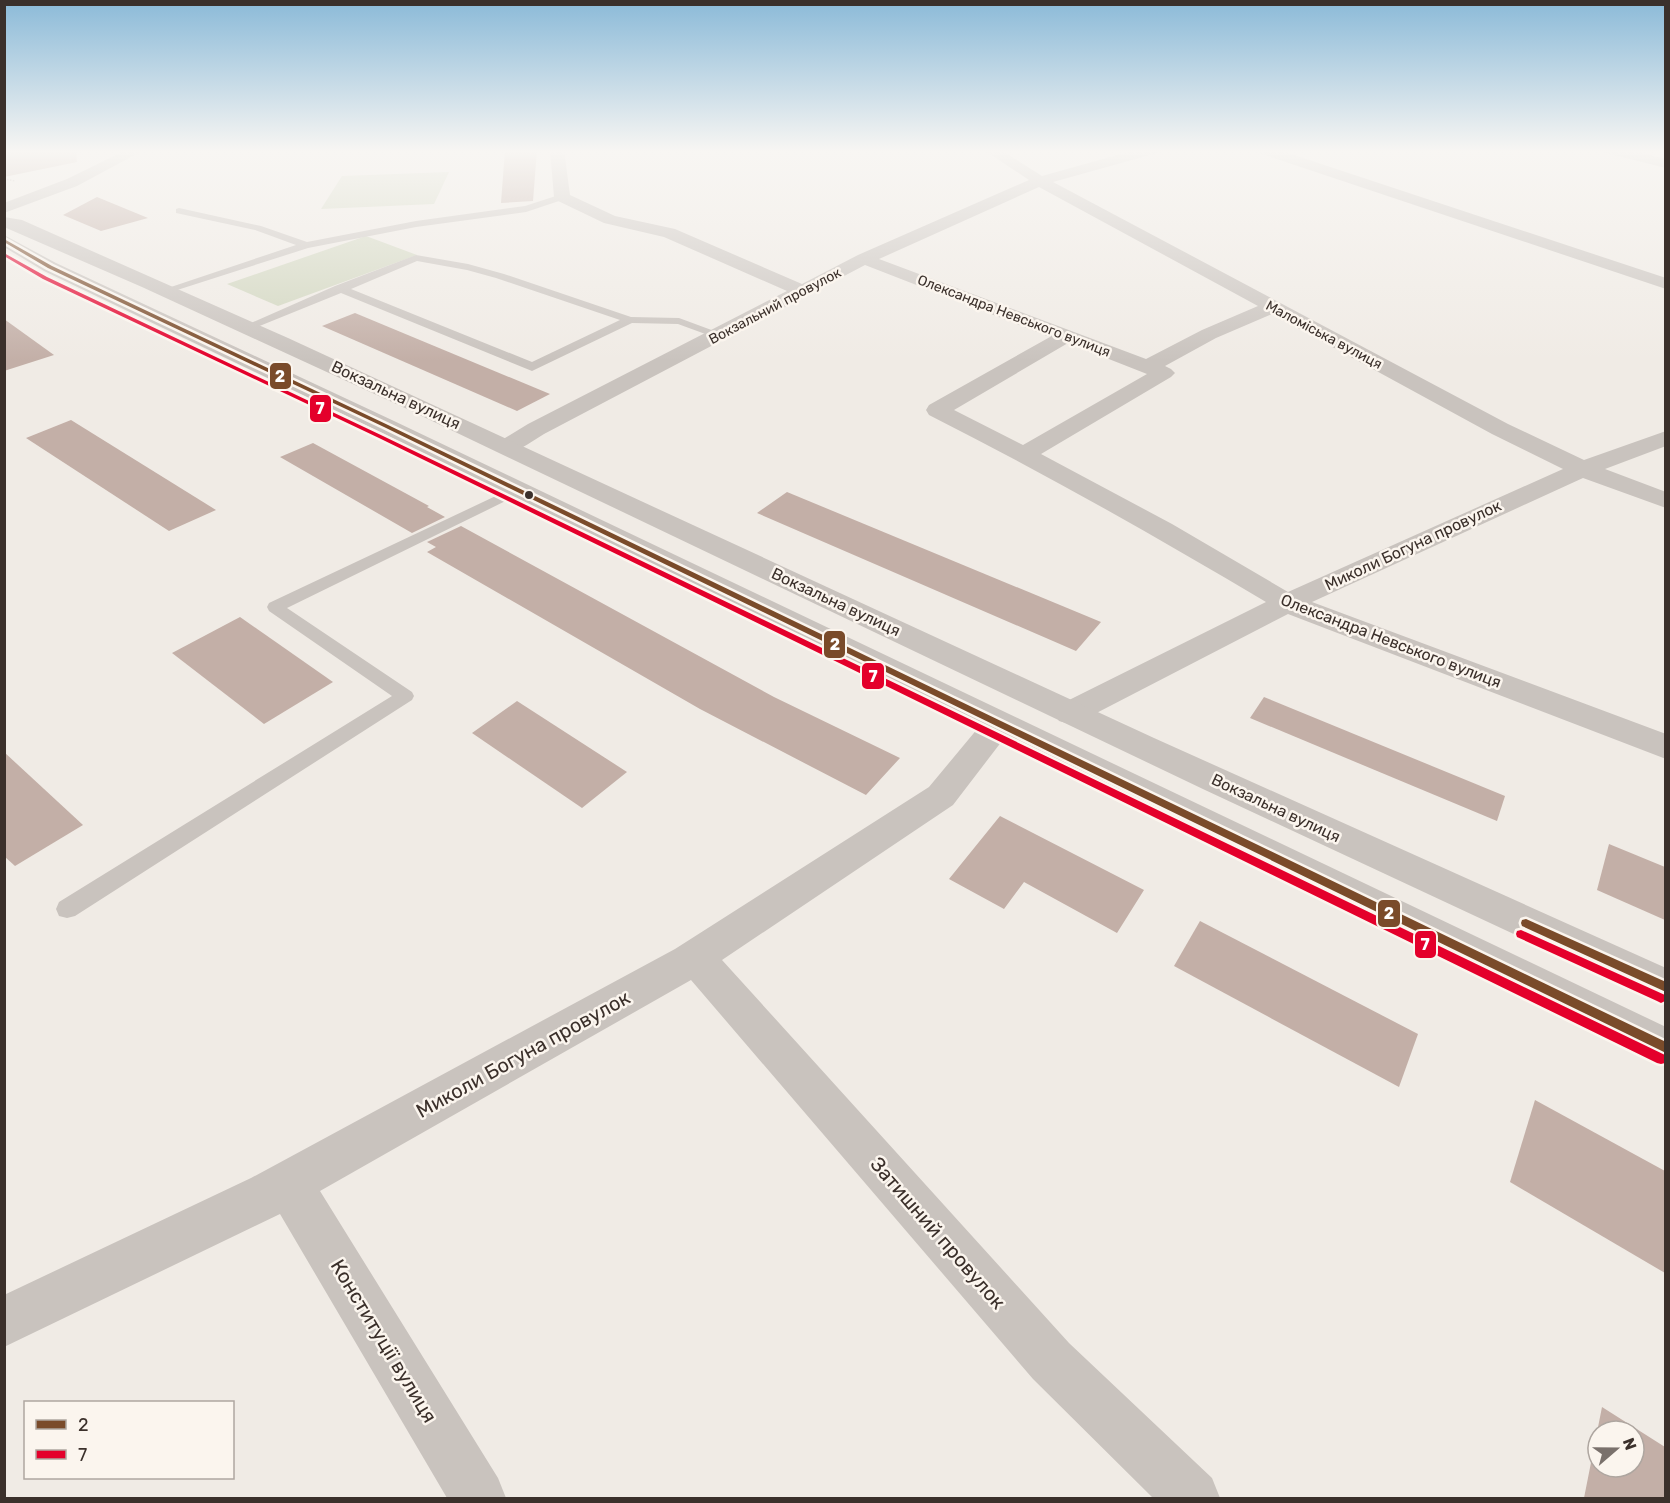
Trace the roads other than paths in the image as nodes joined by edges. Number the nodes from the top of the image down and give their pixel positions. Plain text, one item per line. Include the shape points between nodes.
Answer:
1 (221, 220) edge
2 (444, 220) edge
3 (611, 220) edge
4 (952, 220) edge
5 (1112, 220) edge
6 (1472, 220) edge
7 (4, 222) edge
8 (4, 240) edge
9 (306, 244) junction
10 (864, 259) junction
11 (1665, 285) edge
12 (339, 288) junction
13 (167, 290) junction
14 (802, 291) junction
15 (1272, 307) junction
16 (630, 320) junction
17 (248, 327) junction
18 (719, 335) junction
19 (1066, 336) junction
20 (1155, 370) junction
21 (1665, 438) edge
22 (508, 446) junction
23 (1024, 454) junction
24 (1583, 469) junction
25 (517, 490) junction
26 (1665, 501) edge
27 (1287, 603) junction
28 (1070, 713) junction
29 (999, 724) junction
30 (1665, 747) edge
31 (67, 909) dead end
32 (695, 957) junction
33 (1665, 987) edge
34 (1665, 1048) edge
35 (289, 1184) junction
36 (4, 1322) edge
37 (478, 1498) edge
38 (1192, 1498) edge

1 - 9 lane
2 - 9 lane
3 - 14 street via 669,233
4 - 10 street, Вокзальний провулок
5 - 15 street, Маломіська вулиця
6 - 11 street
7 - 13 street, Вокзальна вулиця
8 - 25 street, Вокзальна вулиця via 50,267
9 - 13 lane
10 - 14 street, Вокзальний провулок
10 - 19 street, Олександра Невського вулиця
12 - 16 lane via 416,258 538,287
12 - 16 lane via 532,367
12 - 17 lane
13 - 17 street, Вокзальна вулиця
14 - 18 street, Вокзальний провулок
15 - 20 street via 1209,334
15 - 24 street, Маломіська вулиця
16 - 18 lane via 680,321
17 - 22 street, Вокзальна вулиця
18 - 22 street, Вокзальний провулок
19 - 20 street, Олександра Невського вулиця
19 - 23 street, Олександра Невського вулиця via 937,410
20 - 23 street
21 - 24 street, Миколи Богуна провулок
22 - 28 street, Вокзальна вулиця
23 - 27 street, Олександра Невського вулиця
24 - 26 street, Маломіська вулиця
24 - 27 street, Миколи Богуна провулок
25 - 29 street, Вокзальна вулиця
25 - 31 lane via 275,607 405,696
27 - 28 street, Миколи Богуна провулок
27 - 30 street, Олександра Невського вулиця
28 - 33 street, Вокзальна вулиця
29 - 32 street, Миколи Богуна провулок via 941,796
29 - 34 street, Вокзальна вулиця
32 - 35 street, Миколи Богуна провулок
32 - 38 street, Затишний провулок via 1051,1361
35 - 36 street, Миколи Богуна провулок
35 - 37 street, Конституції вулиця

